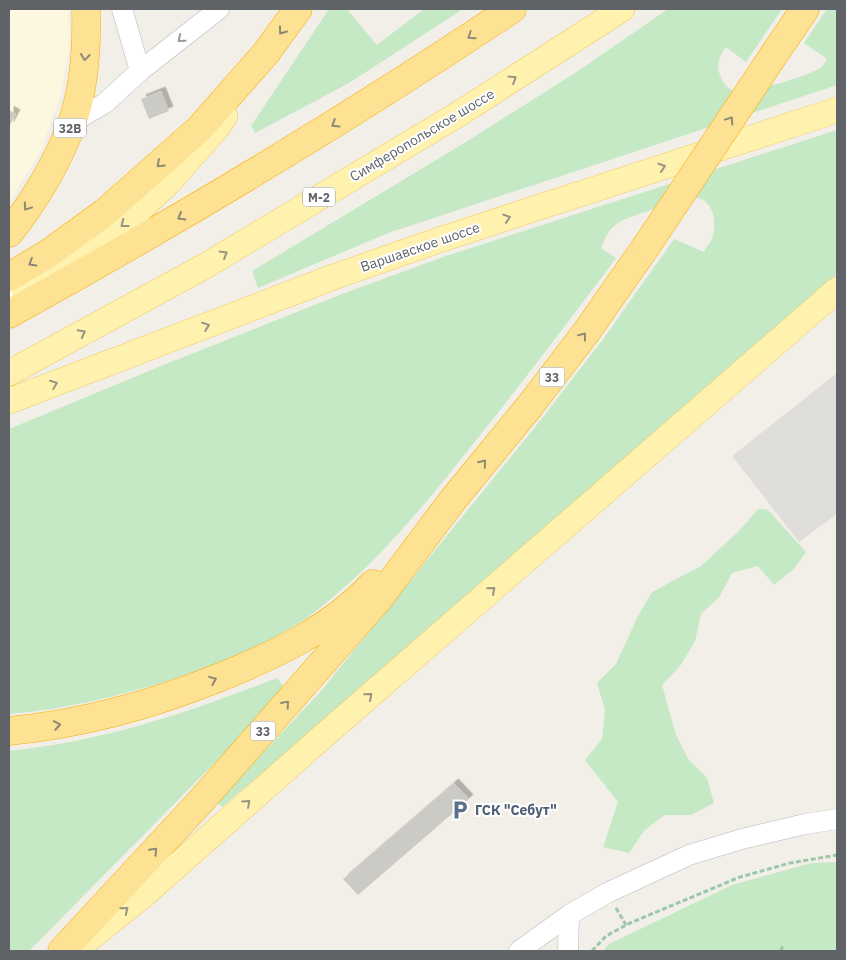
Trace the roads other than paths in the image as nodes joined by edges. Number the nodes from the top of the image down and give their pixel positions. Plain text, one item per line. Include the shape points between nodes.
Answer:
1 (86, 9) edge
2 (122, 9) edge
3 (219, 9) edge
4 (298, 9) edge
5 (512, 9) edge
6 (622, 9) edge
7 (805, 9) edge
8 (266, 53) junction
9 (140, 71) junction
10 (837, 110) edge
11 (73, 122) junction
12 (9, 233) edge
13 (131, 246) junction
14 (9, 277) edge
15 (40, 282) junction
16 (837, 290) edge
17 (9, 292) edge
18 (9, 302) edge
19 (9, 314) edge
20 (9, 373) edge
21 (9, 401) edge
22 (452, 501) junction
23 (9, 731) edge
24 (837, 819) edge
25 (569, 915) junction
26 (62, 951) edge
27 (73, 951) edge
28 (519, 951) edge
29 (568, 951) edge

1 -> 11 highway, 32B via 82,84
2 - 9 street
3 -> 9 street
4 -> 8 highway
5 -> 13 highway via 295,149
20 -> 6 main road, Симферопольское шоссе / М-2 via 205,266 457,114
22 -> 7 highway, 33, bridge via 576,346
8 -> 14 highway via 199,129 140,183 65,242
8 -> 15 main road via 216,129 170,181 127,222
9 - 11 street via 105,103
21 -> 10 main road, Варшавское шоссе via 336,276
11 -> 12 highway, 32B via 39,189
13 - 15 street
13 - 19 highway
15 - 17 street
15 - 18 main road
27 -> 16 main road via 146,893
23 -> 22 highway, 33 via 82,721 132,708 188,690 273,655 327,623 367,590
26 -> 22 highway, 33 via 201,801 376,602
24 - 25 street via 689,854
25 - 28 street
25 - 29 street

